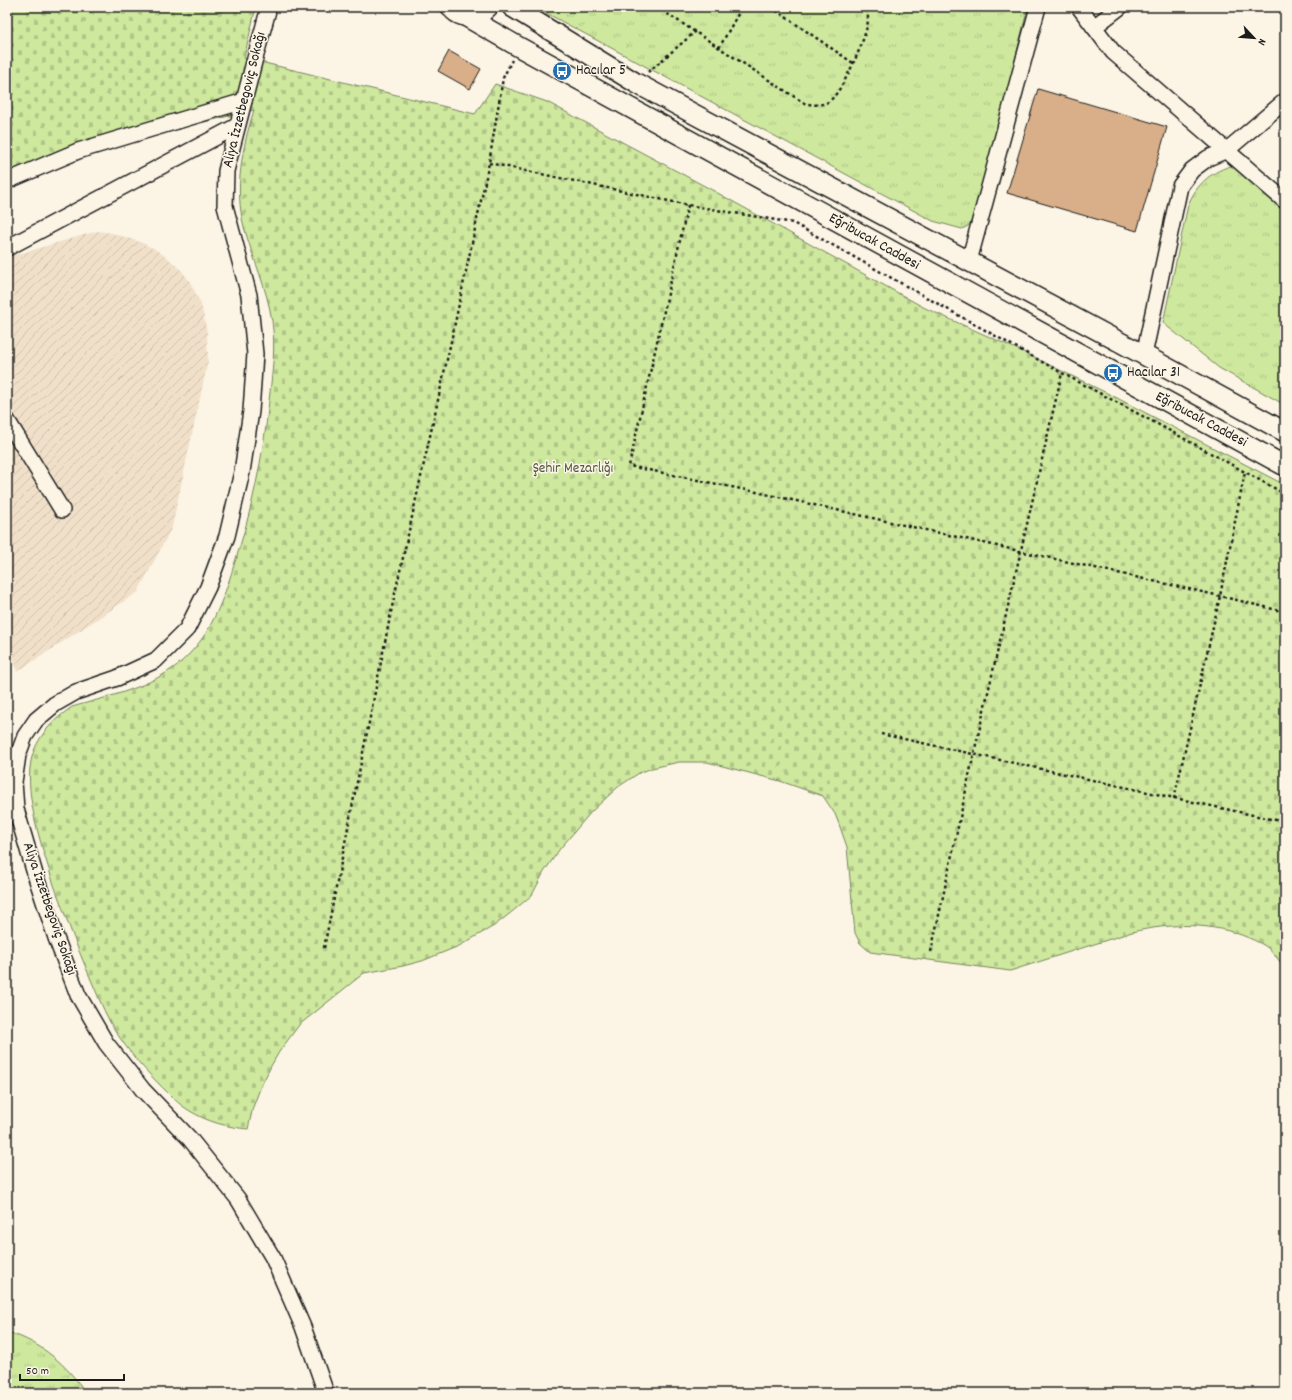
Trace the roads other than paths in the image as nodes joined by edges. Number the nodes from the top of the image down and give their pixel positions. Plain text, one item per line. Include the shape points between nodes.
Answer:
1 (269, 7) edge
2 (488, 7) edge
3 (512, 7) edge
4 (1038, 7) edge
5 (1078, 7) edge
6 (1120, 7) edge
7 (454, 10) edge
8 (1094, 27) junction
9 (244, 101) junction
10 (1285, 101) edge
11 (237, 126) junction
12 (1227, 150) junction
13 (7, 181) edge
14 (1285, 201) edge
15 (7, 248) edge
16 (969, 261) junction
17 (1144, 355) junction
18 (7, 420) edge
19 (1285, 432) edge
20 (1285, 466) edge
21 (62, 510) dead end
22 (326, 1393) edge

1 - 9 street, Aliya İzzetbegoviç Sokağı
2 - 7 main road via 477,15
3 - 16 main road, Eğribucak Caddesi via 636,83
4 - 16 street
5 - 8 street
6 - 8 street
7 - 20 main road, Eğribucak Caddesi
8 - 12 street via 1113,52
9 - 11 street, Aliya İzzetbegoviç Sokağı
9 - 13 street via 78,152
10 - 12 street
11 - 15 street
11 - 22 street, Aliya İzzetbegoviç Sokağı via 226,171 225,206 249,295 255,354 251,411 242,472 227,536 208,587 187,629 156,660 117,678 76,692 55,704 36,720 25,736 18,755 14,782 16,809 35,874 78,995 106,1043 143,1090 190,1139 238,1199 273,1258 303,1327
12 - 14 street
12 - 17 street via 1208,158 1192,170 1180,186
16 - 17 main road, Eğribucak Caddesi
17 - 19 main road, Eğribucak Caddesi
18 - 21 street

